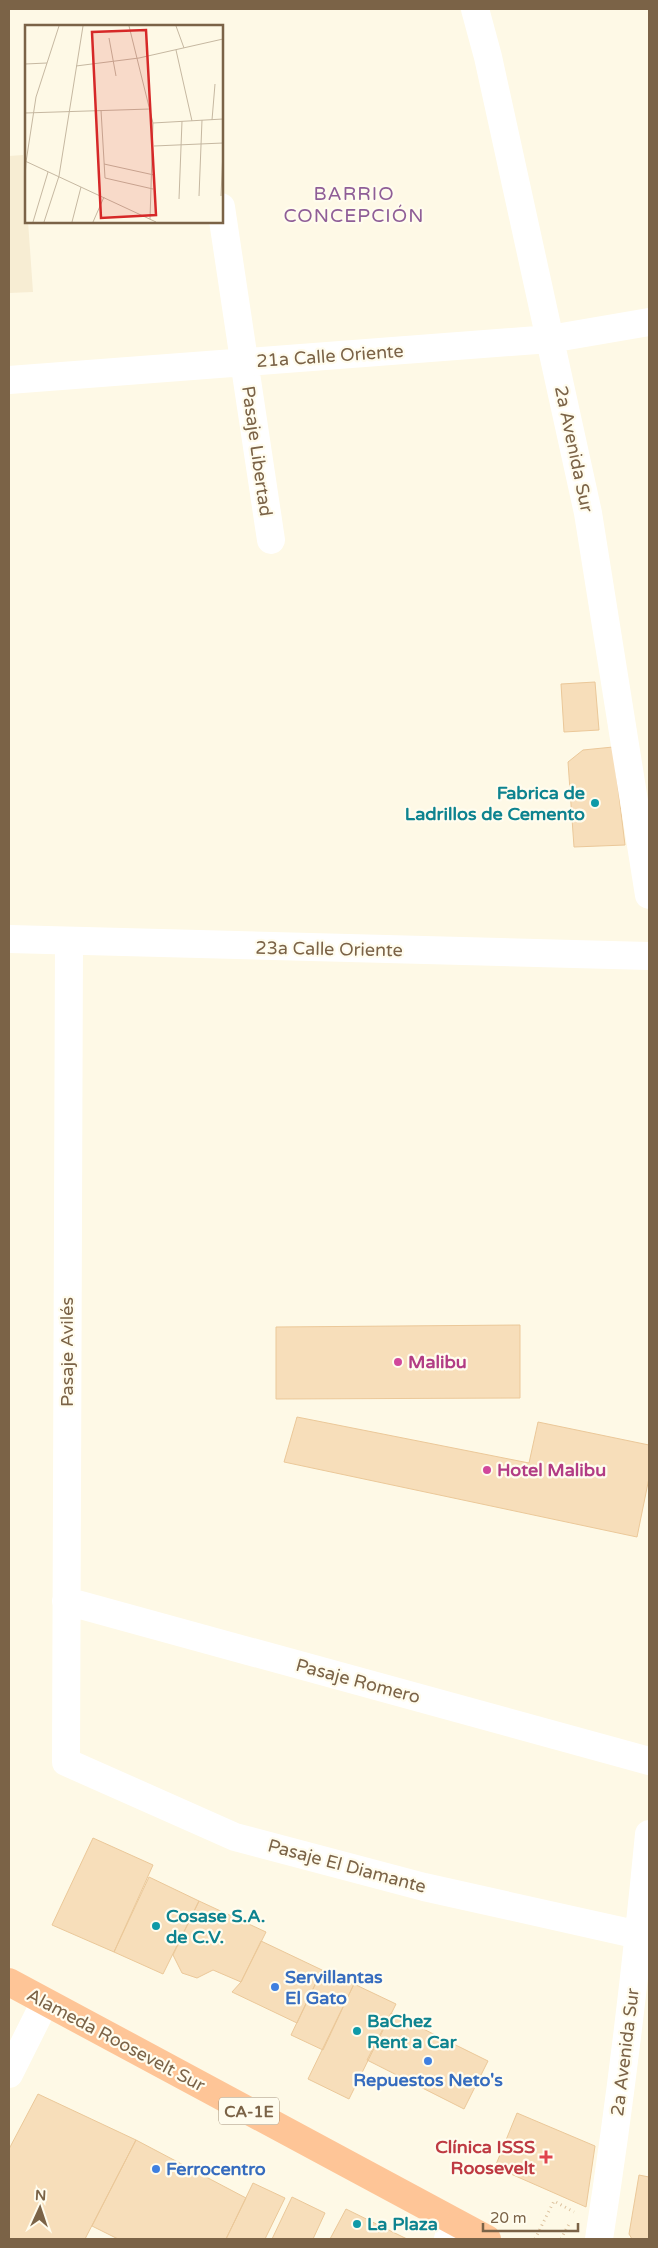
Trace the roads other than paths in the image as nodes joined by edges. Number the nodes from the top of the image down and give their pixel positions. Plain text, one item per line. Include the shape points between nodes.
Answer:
1 (474, 9) edge
2 (222, 214) edge
3 (649, 322) edge
4 (550, 339) junction
5 (244, 362) junction
6 (9, 380) edge
7 (271, 540) dead end
8 (648, 884) edge
9 (9, 940) edge
10 (69, 942) junction
11 (649, 956) edge
12 (66, 1601) junction
13 (649, 1761) edge
14 (66, 1762) joint
15 (649, 1834) edge
16 (639, 1935) junction
17 (9, 1982) edge
18 (45, 2002) junction
19 (9, 2074) edge
20 (450, 2230) edge
21 (487, 2239) edge
22 (599, 2239) edge

1 - 4 street, 2a Avenida Sur via 488,57
2 - 5 street, Pasaje Libertad
3 - 4 street, 21a Calle Oriente
4 - 5 street, 21a Calle Oriente
4 - 8 street, 2a Avenida Sur via 588,513
5 - 6 street, 21a Calle Oriente
5 - 7 street, Pasaje Libertad
9 - 10 street, 23a Calle Oriente
10 - 11 street, 23a Calle Oriente
10 - 12 street, Pasaje Avilés
12 - 13 street, Pasaje Romero
12 - 14 street, Pasaje Avilés
14 - 16 street, Pasaje El Diamante via 235,1837 424,1887
15 - 16 street, 2a Avenida Sur
16 - 22 street, 2a Avenida Sur
17 - 18 highway, Alameda Roosevelt Sur / CA-1E
18 - 19 street
18 - 20 highway, Alameda Roosevelt Sur / CA-1E
20 - 21 highway, Alameda Roosevelt Sur / CA-1E

